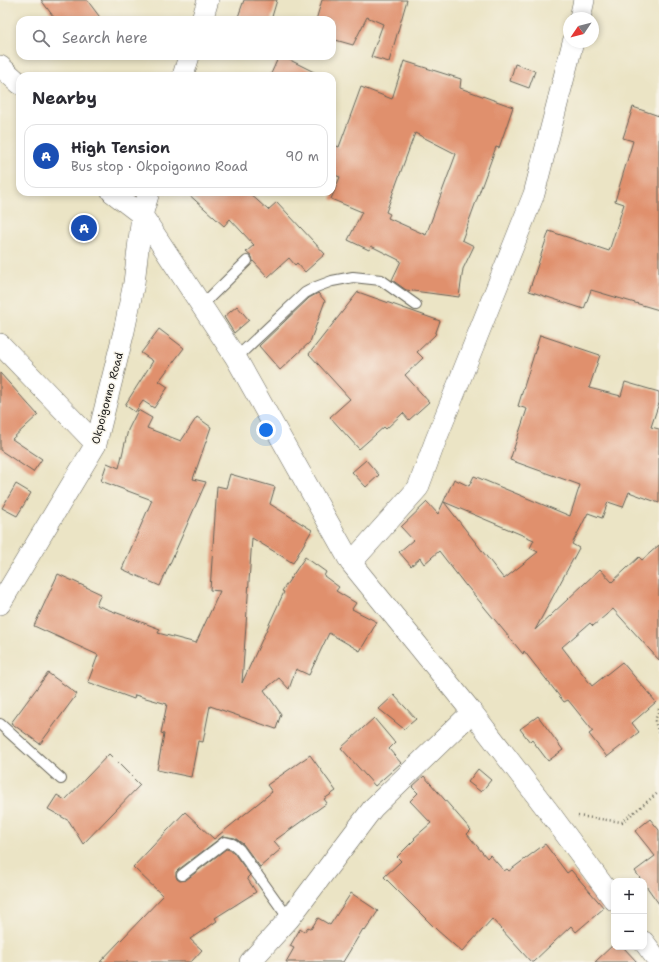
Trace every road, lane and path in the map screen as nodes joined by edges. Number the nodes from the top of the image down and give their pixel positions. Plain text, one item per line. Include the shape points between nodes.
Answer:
1 (208, 0) edge
2 (584, 0) edge
3 (581, 12) edge
4 (203, 16) edge
5 (572, 48) edge
6 (188, 60) edge
7 (0, 66) edge
8 (184, 72) edge
9 (16, 80) edge
10 (117, 196) edge
11 (148, 196) edge
12 (142, 215) junction
13 (247, 261) dead end
14 (201, 306) junction
15 (416, 306) dead end
16 (0, 344) edge
17 (236, 358) junction
18 (96, 444) junction
19 (351, 563) junction
20 (0, 604) edge
21 (659, 709) edge
22 (472, 712) junction
23 (0, 724) edge
24 (659, 735) edge
25 (61, 779) dead end
26 (659, 792) edge
27 (549, 812) junction
28 (182, 875) dead end
29 (611, 896) edge
30 (289, 918) junction
31 (647, 946) edge
32 (250, 962) edge
33 (659, 962) edge

1 - 4 street
2 - 3 street
5 - 19 street via 534,194 418,488
6 - 8 street
7 - 9 street
10 - 12 street
11 - 12 street, Okpoigonno Road
12 - 14 street
12 - 18 street, Okpoigonno Road via 126,325
13 - 14 lane
14 - 17 street
15 - 17 lane via 381,280 353,277 332,281 306,292
16 - 18 street
17 - 19 street
18 - 20 street, Okpoigonno Road
19 - 22 street
21 - 24 path via 655,721
22 - 27 street
22 - 30 street via 373,808
23 - 25 lane
26 - 27 path via 622,822
27 - 29 street
28 - 30 lane via 225,842 233,844
30 - 32 street
31 - 33 street

